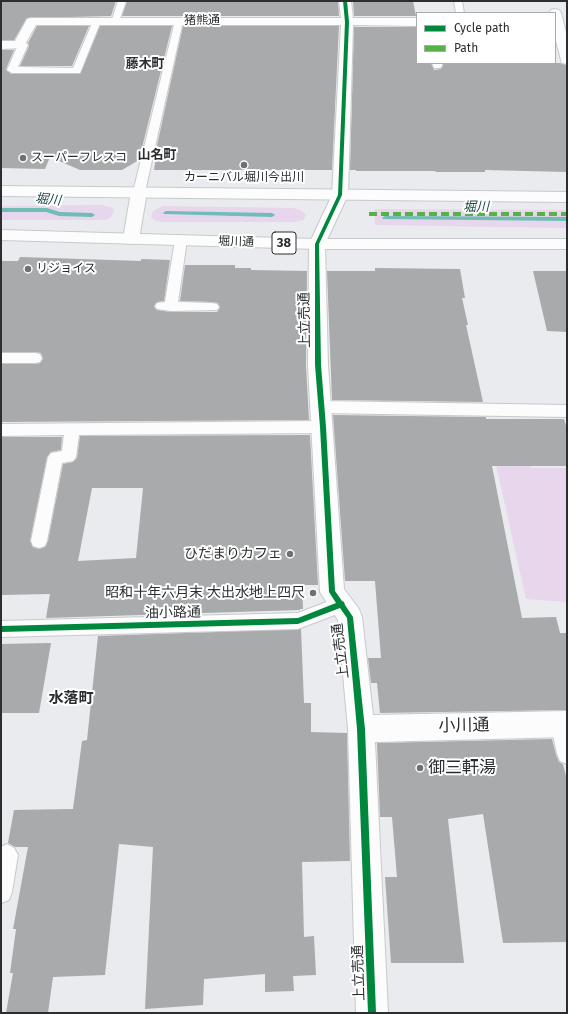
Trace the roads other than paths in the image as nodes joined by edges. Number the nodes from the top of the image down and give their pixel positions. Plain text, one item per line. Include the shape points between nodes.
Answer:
1 (122, 1) edge
2 (345, 1) edge
3 (458, 1) edge
4 (551, 1) edge
5 (460, 12) edge
6 (555, 12) edge
7 (556, 16) edge
8 (97, 21) junction
9 (179, 21) junction
10 (114, 22) junction
11 (346, 22) junction
12 (416, 22) edge
13 (561, 29) edge
14 (1, 45) edge
15 (19, 45) junction
16 (567, 60) edge
17 (1, 191) edge
18 (140, 192) junction
19 (340, 195) junction
20 (567, 197) edge
21 (1, 235) edge
22 (131, 238) junction
23 (181, 240) junction
24 (317, 244) junction
25 (567, 244) edge
26 (212, 307) dead end
27 (1, 358) edge
28 (35, 358) dead end
29 (567, 411) edge
30 (322, 417) junction
31 (73, 429) junction
32 (1, 430) edge
33 (39, 540) dead end
34 (342, 604) junction
35 (1, 629) edge
36 (564, 724) edge
37 (361, 728) junction
38 (567, 754) edge
39 (7, 855) dead end
40 (1, 892) edge
41 (372, 1013) edge

1 - 10 lane
2 - 11 street
3 - 5 lane
4 - 6 street
7 - 13 street
8 - 10 street, 猪熊通
8 - 15 street, 猪熊通 via 31,22
8 - 15 lane via 77,70 12,70 23,45
9 - 10 street, 猪熊通
9 - 11 street, 猪熊通
9 - 18 lane
11 - 12 street, 猪熊通
11 - 19 street
13 - 16 street
14 - 15 street
17 - 18 street
18 - 19 street
18 - 22 street
19 - 20 street
19 - 24 street
21 - 22 street, 堀川通 / 38
22 - 23 street, 堀川通 / 38
23 - 24 street, 堀川通 / 38
23 - 26 lane via 166,306
24 - 25 street, 堀川通 / 38
24 - 30 street, 上立売通 via 318,365
27 - 28 lane
29 - 30 lane
30 - 31 lane
30 - 34 street, 上立売通 via 332,592
31 - 32 lane
31 - 33 lane via 68,457 56,457
34 - 35 lane, 油小路通 via 298,622
34 - 37 street, 上立売通 via 350,617
36 - 37 street, 小川通
36 - 38 lane
37 - 41 street, 上立売通
39 - 40 lane

